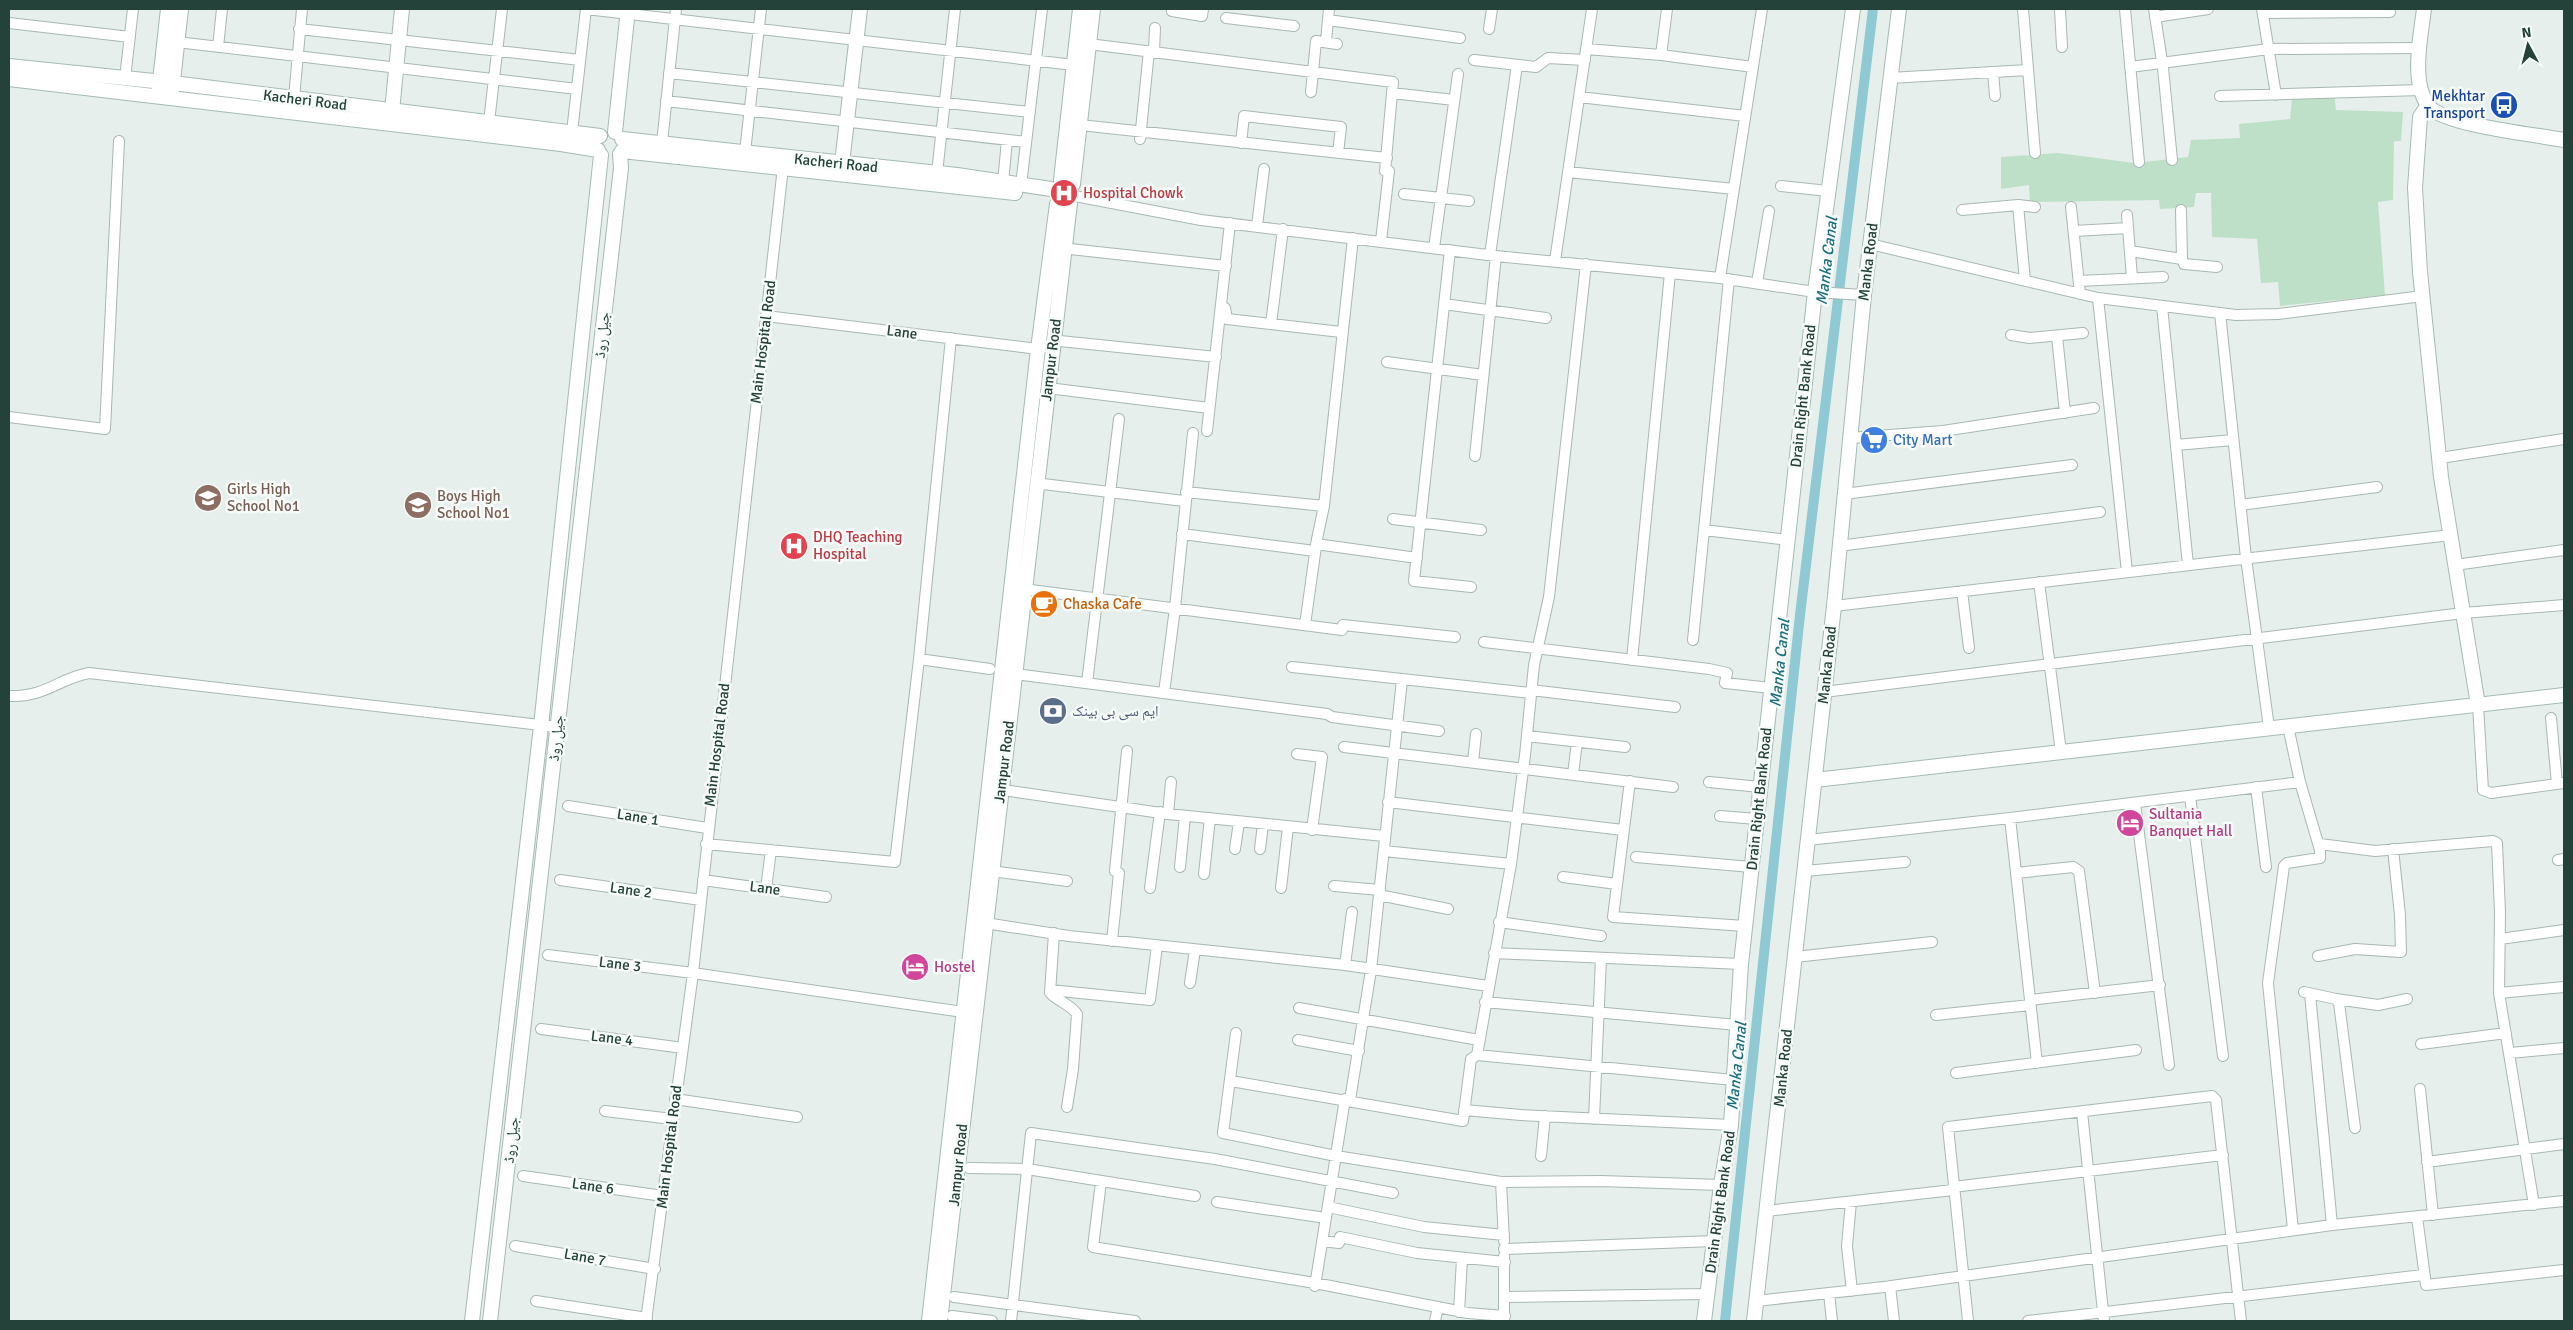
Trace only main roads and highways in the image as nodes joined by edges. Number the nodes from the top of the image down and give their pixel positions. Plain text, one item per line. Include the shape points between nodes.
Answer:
1 (168, 9) edge
2 (181, 9) edge
3 (402, 9) edge
4 (860, 9) edge
5 (1080, 9) edge
6 (1093, 9) edge
7 (1853, 9) edge
8 (1899, 9) edge
9 (2424, 9) edge
10 (628, 11) edge
11 (9, 66) edge
12 (9, 79) edge
13 (166, 82) junction
14 (165, 97) junction
15 (2428, 105) junction
16 (392, 111) junction
17 (600, 136) junction
18 (2564, 140) edge
19 (619, 144) junction
20 (600, 153) junction
21 (842, 163) junction
22 (1062, 193) junction
23 (2564, 695) edge
24 (2478, 705) junction
25 (1815, 780) junction
26 (946, 1318) edge
27 (472, 1321) edge
28 (490, 1321) edge
29 (929, 1321) edge
30 (1704, 1321) edge
31 (1754, 1321) edge

1 - 13 main road
2 - 13 main road via 177,42
3 - 16 main road
4 - 21 main road
5 - 22 main road, Jampur Road
6 - 22 main road, Jampur Road via 1080,125
7 - 30 main road, Drain Right Bank Road via 1815,292 1741,964 1731,1125 1720,1185
8 - 25 main road, Manka Road via 1864,295
9 - 15 main road via 2420,48 2421,90
10 - 19 main road, جیل روڈ
11 - 13 main road, Kacheri Road
12 - 14 main road, Kacheri Road
13 - 14 main road
13 - 16 main road, Kacheri Road
14 - 20 main road, Kacheri Road via 561,144
15 - 18 main road via 2465,122
15 - 24 main road via 2420,118 2415,188 2423,296 2440,458
16 - 17 main road, Kacheri Road
17 - 19 main road via 607,132
17 - 20 main road, جیل روڈ via 597,141
19 - 20 main road, Kacheri Road via 609,158
19 - 21 main road, Kacheri Road via 662,143
19 - 22 main road, Kacheri Road via 783,167
19 - 28 main road, جیل روڈ via 620,168
20 - 27 main road, جیل روڈ via 541,726
21 - 22 main road, Kacheri Road via 937,173
22 - 26 main road, Jampur Road via 1053,342 985,924
22 - 29 main road, Jampur Road via 1038,349
23 - 24 main road
24 - 25 main road
25 - 31 main road, Manka Road

